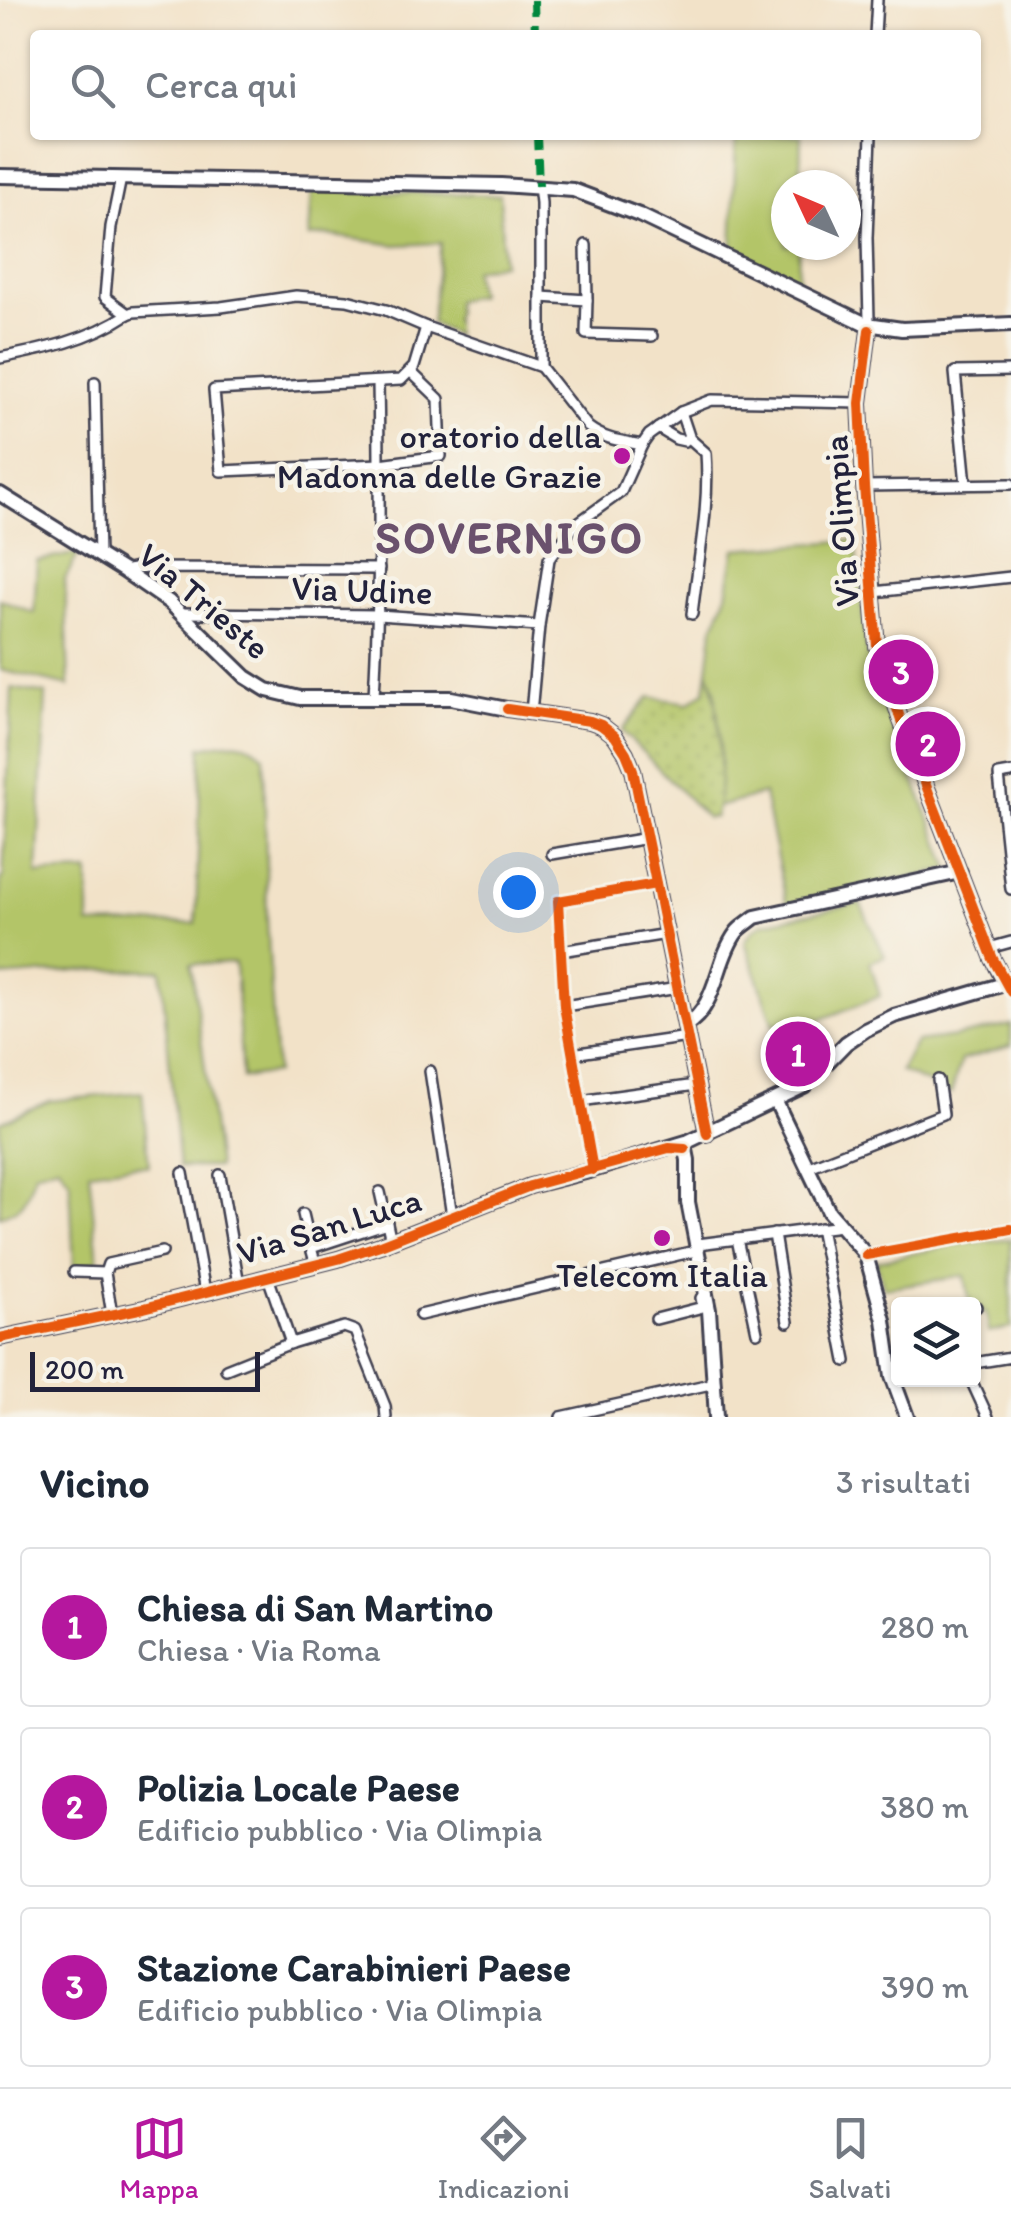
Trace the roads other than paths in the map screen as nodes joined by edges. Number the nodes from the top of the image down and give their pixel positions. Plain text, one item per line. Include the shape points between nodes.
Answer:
1 (876, 0) edge
2 (875, 30) edge
3 (871, 140) edge
4 (0, 176) edge
5 (121, 178) junction
6 (538, 186) junction
7 (586, 245) dead end
8 (541, 297) junction
9 (586, 300) junction
10 (128, 314) junction
11 (1011, 324) edge
12 (869, 325) junction
13 (426, 327) junction
14 (652, 336) dead end
15 (0, 358) edge
16 (541, 367) junction
17 (1011, 370) edge
18 (411, 372) junction
19 (94, 382) dead end
20 (378, 382) junction
21 (860, 403) junction
22 (681, 412) junction
23 (658, 428) junction
24 (688, 437) junction
25 (642, 445) junction
26 (380, 464) junction
27 (966, 484) junction
28 (1011, 484) edge
29 (864, 486) junction
30 (0, 494) edge
31 (99, 556) junction
32 (379, 569) junction
33 (124, 572) junction
34 (1011, 576) edge
35 (874, 592) junction
36 (182, 614) junction
37 (692, 614) dead end
38 (378, 615) junction
39 (540, 626) junction
40 (374, 696) junction
41 (532, 713) junction
42 (1011, 774) edge
43 (648, 838) junction
44 (552, 854) dead end
45 (960, 872) junction
46 (656, 884) junction
47 (1011, 889) edge
48 (667, 934) junction
49 (1011, 942) edge
50 (989, 948) junction
51 (561, 950) junction
52 (1009, 986) edge
53 (678, 988) junction
54 (564, 1006) junction
55 (687, 1031) junction
56 (572, 1054) junction
57 (430, 1071) dead end
58 (938, 1080) dead end
59 (696, 1085) junction
60 (580, 1101) junction
61 (700, 1102) junction
62 (776, 1102) junction
63 (721, 1127) junction
64 (706, 1134) junction
65 (689, 1148) junction
66 (808, 1167) junction
67 (593, 1170) junction
68 (183, 1173) dead end
69 (220, 1174) dead end
70 (380, 1192) dead end
71 (303, 1214) dead end
72 (452, 1216) junction
73 (386, 1223) junction
74 (840, 1226) junction
75 (820, 1228) junction
76 (1011, 1229) edge
77 (774, 1234) junction
78 (737, 1239) junction
79 (390, 1241) junction
80 (311, 1248) junction
81 (697, 1248) junction
82 (162, 1252) dead end
83 (866, 1256) junction
84 (316, 1265) junction
85 (74, 1272) dead end
86 (105, 1274) junction
87 (268, 1277) junction
88 (239, 1284) junction
89 (205, 1292) junction
90 (112, 1314) junction
91 (420, 1315) dead end
92 (656, 1319) dead end
93 (891, 1319) edge
94 (788, 1322) dead end
95 (757, 1332) dead end
96 (0, 1338) edge
97 (291, 1344) junction
98 (1011, 1356) edge
99 (846, 1361) dead end
100 (981, 1362) edge
101 (226, 1369) dead end
102 (715, 1383) junction
103 (898, 1387) edge
104 (974, 1387) edge
105 (386, 1417) edge
106 (561, 1417) edge
107 (716, 1417) edge
108 (907, 1417) edge
109 (988, 1417) edge

1 - 2 street
3 - 12 street, Via Olimpia
4 - 5 street
5 - 6 street
5 - 10 street via 105,298
6 - 8 street
6 - 12 street via 572,190 638,215
7 - 9 street
8 - 9 street
8 - 16 street
9 - 14 street via 586,334
10 - 13 street via 314,296 386,310
10 - 15 street via 89,336
11 - 12 street
12 - 21 street, Via Olimpia
13 - 16 street
13 - 18 street
16 - 25 street via 588,428
17 - 27 street via 955,372
18 - 20 street
18 - 26 street via 439,398 441,456
19 - 31 street
20 - 26 street
20 - 26 street via 214,390 221,471
21 - 22 street via 712,400
21 - 29 street, Via Olimpia
22 - 23 street
22 - 24 street
23 - 24 street via 676,439
23 - 25 street
24 - 37 street via 707,461
25 - 39 street via 621,492 574,525 549,559
26 - 32 street
27 - 28 street
27 - 29 street
29 - 35 street, Via Olimpia
30 - 31 street, Via Trieste
31 - 33 street, Via Trieste
32 - 33 street
32 - 38 street
33 - 36 street, Via Trieste
34 - 35 street
35 - 45 street, Via Olimpia via 877,646
36 - 38 street, Via Udine
36 - 40 street, Via Trieste via 267,690 300,698
38 - 39 street, Via Udine
38 - 40 street
39 - 41 street
40 - 41 street, Via Trieste via 451,698
41 - 43 street, Via Trieste via 590,721 615,736 633,770
42 - 47 street via 998,775
43 - 44 street
43 - 46 street, Via Trieste
45 - 50 street, Via Olimpia
45 - 55 street via 755,917 736,933
46 - 48 street, Via Trieste
46 - 51 street via 558,901
48 - 51 street
48 - 53 street, Via Trieste
49 - 50 street
50 - 52 street, Via Olimpia
51 - 54 street
52 - 62 street via 865,1030 804,1086
53 - 54 street
53 - 55 street, Via Trieste
54 - 56 street
55 - 56 street
55 - 59 street, Via Trieste
56 - 60 street
57 - 72 street
58 - 66 street via 943,1114
59 - 60 street
59 - 61 street, Via Trieste
60 - 67 street
61 - 63 street
61 - 64 street, Via Trieste
62 - 63 street
62 - 66 street
63 - 64 street
64 - 65 street
65 - 67 street, Via San Luca
65 - 81 street via 688,1202
66 - 74 street
67 - 72 street, Via San Luca
68 - 89 street, Via San Luca
69 - 88 street, Via San Luca
70 - 73 street
71 - 80 street
72 - 79 street, Via San Luca
73 - 79 street
73 - 80 street
74 - 75 street
74 - 83 street
75 - 77 street
75 - 99 street
76 - 83 street
77 - 78 street
77 - 94 street
78 - 81 street
78 - 95 street
79 - 84 street, Via San Luca
80 - 84 street
81 - 91 street
81 - 92 street via 703,1307
81 - 102 street
82 - 86 street via 108,1264
83 - 93 street
84 - 87 street, Via San Luca
85 - 86 street
86 - 90 street
87 - 88 street, Via San Luca
87 - 97 street
88 - 89 street, Via San Luca
89 - 90 street, Via San Luca
90 - 96 street, Via San Luca
97 - 101 street
97 - 105 street via 344,1327 355,1331
98 - 100 street
102 - 106 street
102 - 107 street
103 - 108 street
104 - 109 street

